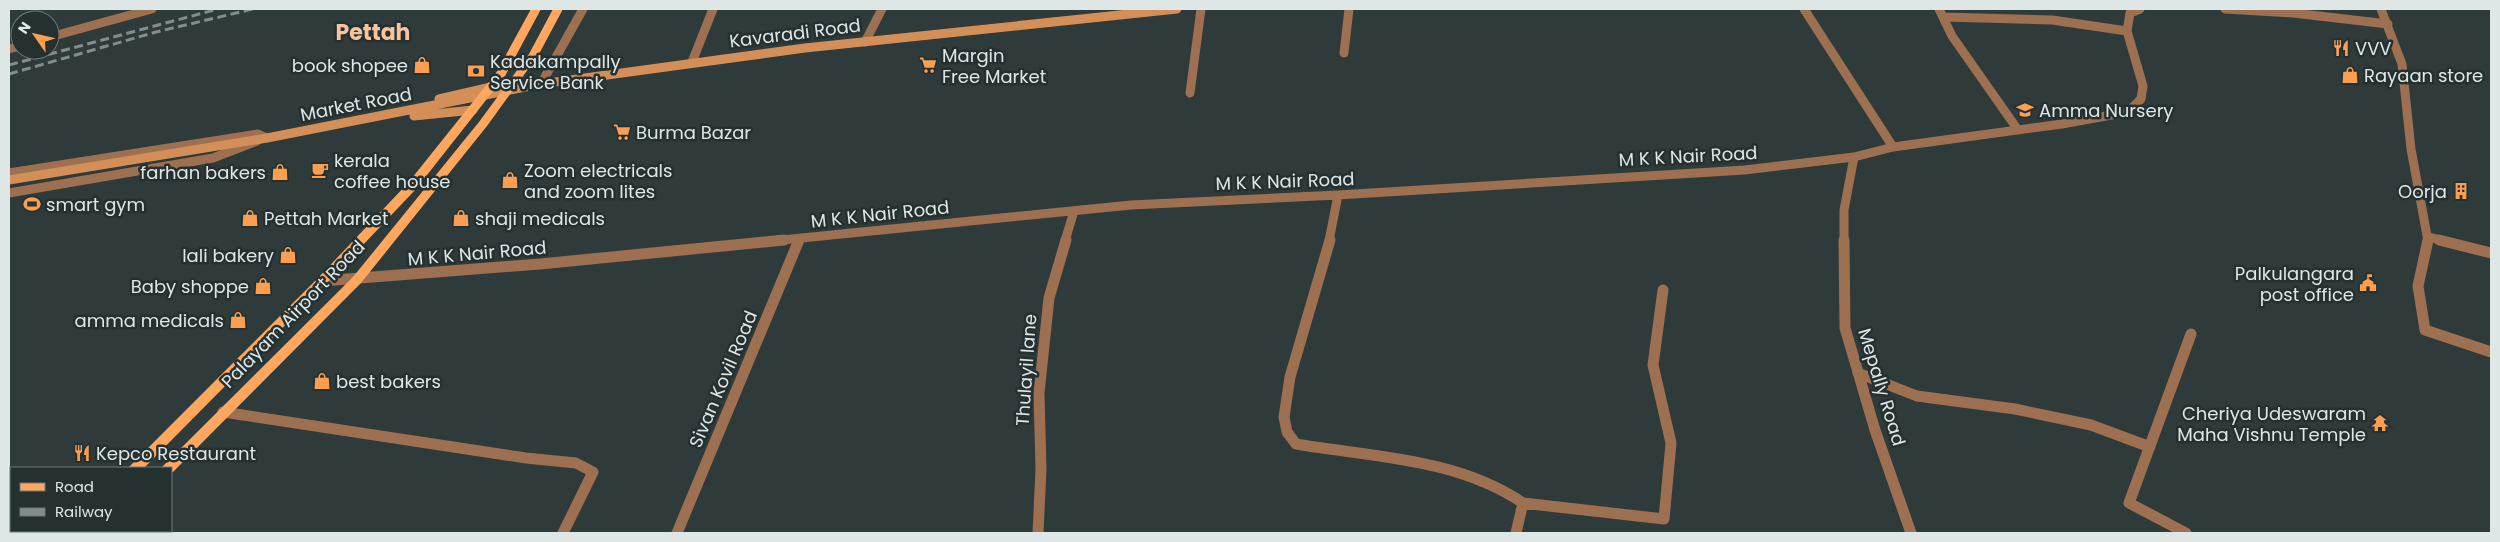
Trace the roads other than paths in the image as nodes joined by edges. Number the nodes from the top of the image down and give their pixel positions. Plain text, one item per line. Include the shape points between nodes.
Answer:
1 (152, 9) edge
2 (536, 9) edge
3 (558, 9) edge
4 (583, 9) edge
5 (713, 9) edge
6 (882, 9) edge
7 (1177, 9) edge
8 (1201, 9) edge
9 (1349, 9) edge
10 (1804, 9) edge
11 (1940, 9) edge
12 (2140, 9) edge
13 (2226, 9) edge
14 (2381, 9) edge
15 (1945, 17) junction
16 (2388, 24) junction
17 (2127, 31) junction
18 (60, 34) edge
19 (864, 42) junction
20 (1344, 53) dead end
21 (692, 62) junction
22 (541, 84) junction
23 (491, 87) junction
24 (507, 92) junction
25 (1190, 93) dead end
26 (483, 97) junction
27 (473, 110) junction
28 (401, 112) junction
29 (2018, 130) junction
30 (267, 138) junction
31 (1893, 147) junction
32 (1854, 157) junction
33 (9, 173) edge
34 (9, 180) edge
35 (9, 193) edge
36 (1338, 196) junction
37 (1074, 211) junction
38 (2428, 237) junction
39 (800, 238) junction
40 (2491, 253) edge
41 (357, 280) junction
42 (322, 281) junction
43 (1663, 290) dead end
44 (2192, 334) dead end
45 (2491, 352) edge
46 (1858, 373) junction
47 (223, 412) junction
48 (2150, 447) junction
49 (136, 467) edge
50 (169, 467) edge
51 (1523, 503) junction
52 (563, 533) edge
53 (677, 533) edge
54 (1038, 533) edge
55 (1516, 533) edge
56 (1911, 533) edge
57 (2186, 533) edge

1 - 18 street
2 - 23 main road, Palayam Airport Road
3 - 24 main road, Palayam Airport Road via 534,54
4 - 22 street
5 - 21 street
6 - 19 street
7 - 19 main road, Kavaradi Road
8 - 25 street
9 - 20 street
10 - 31 street
11 - 15 street
12 - 17 street via 2130,13
13 - 16 street
14 - 16 street
15 - 17 street via 2052,20
15 - 29 street via 1952,36
16 - 38 street via 2402,64 2411,149
17 - 29 street, M K K Nair Road via 2143,86 2142,99 2128,112
19 - 21 main road, Kavaradi Road
21 - 22 main road, Kavaradi Road
22 - 24 main road, Kavaradi Road
23 - 26 main road, Palayam Airport Road
23 - 28 main road
24 - 26 main road, Market Road
24 - 41 main road, Palayam Airport Road
26 - 27 main road, Palayam Airport Road
26 - 28 main road, Market Road
27 - 28 main road via 414,116
27 - 42 main road, Palayam Airport Road via 412,186
28 - 30 main road, Market Road
29 - 31 street, M K K Nair Road
30 - 33 street via 258,134
30 - 34 main road, Market Road
30 - 35 street via 213,158
31 - 32 street, M K K Nair Road
32 - 36 street, M K K Nair Road via 1745,170
32 - 46 street, Mepally Road via 1844,210 1845,328
36 - 37 street, M K K Nair Road via 1263,196
36 - 51 street via 1326,254 1290,377 1284,417 1287,432 1296,444 1456,471 1490,482
37 - 39 street, M K K Nair Road
37 - 54 street, Thulayil lane via 1049,298 1039,393 1041,469
38 - 40 street
38 - 45 street via 2418,286 2424,330
39 - 41 street, M K K Nair Road
39 - 53 street, Sivan Kovil Road
41 - 42 street, M K K Nair Road
41 - 47 main road, Palayam Airport Road
42 - 49 main road, Palayam Airport Road
43 - 51 street via 1653,365 1672,443 1664,519
44 - 48 street
46 - 48 street via 1917,396 2015,408 2091,425
46 - 56 street, Mepally Road
47 - 50 main road, Palayam Airport Road
47 - 52 street via 576,463 593,472
48 - 57 street via 2129,503
51 - 55 street

